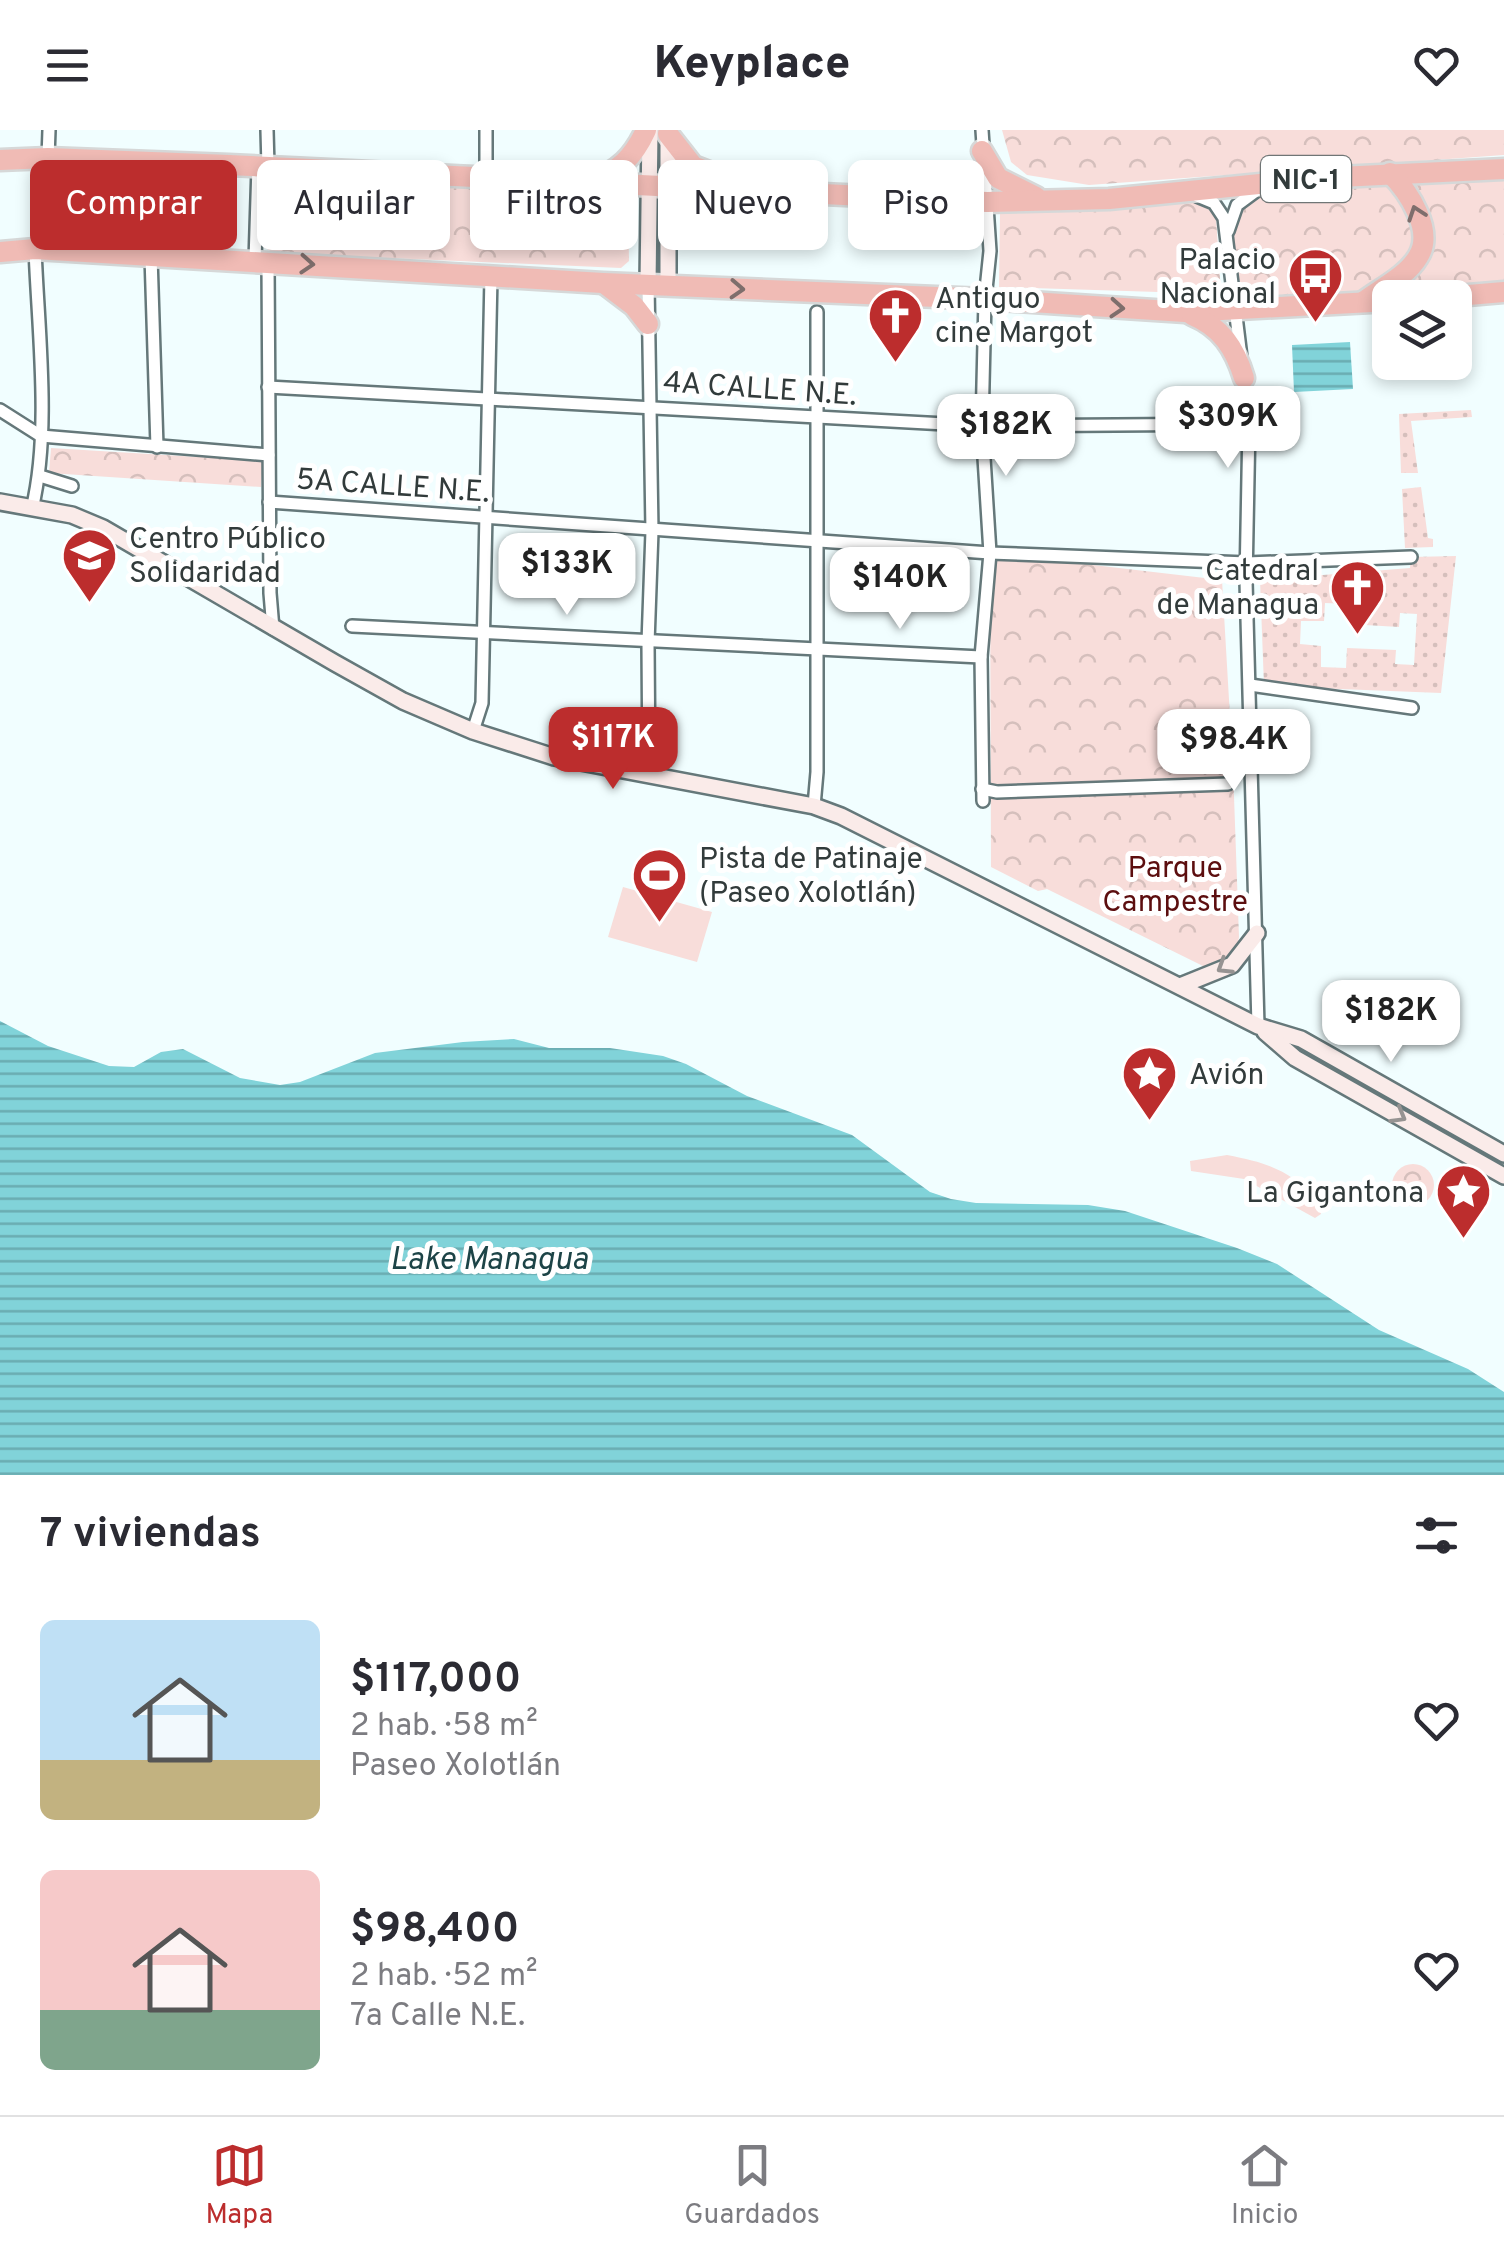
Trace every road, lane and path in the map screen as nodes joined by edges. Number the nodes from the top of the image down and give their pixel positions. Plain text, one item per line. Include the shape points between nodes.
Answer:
1 (48, 130) edge
2 (267, 130) edge
3 (486, 130) edge
4 (658, 131) edge
5 (982, 140) edge
6 (48, 158) junction
7 (0, 160) edge
8 (264, 160) edge
9 (486, 160) edge
10 (626, 160) edge
11 (658, 160) edge
12 (686, 160) edge
13 (257, 167) edge
14 (1504, 169) edge
15 (1390, 172) junction
16 (1268, 184) junction
17 (638, 185) edge
18 (658, 186) edge
19 (1184, 192) junction
20 (828, 194) edge
21 (988, 202) junction
22 (1048, 202) junction
23 (1228, 232) junction
24 (35, 250) junction
25 (261, 250) edge
26 (658, 250) edge
27 (0, 252) edge
28 (151, 256) junction
29 (261, 262) junction
30 (491, 276) junction
31 (603, 283) junction
32 (658, 285) junction
33 (1504, 292) edge
34 (1472, 295) edge
35 (985, 300) junction
36 (1372, 302) edge
37 (1362, 303) junction
38 (1235, 311) junction
39 (816, 312) dead end
40 (1185, 312) junction
41 (648, 324) junction
42 (1244, 378) junction
43 (268, 387) junction
44 (489, 399) junction
45 (651, 407) junction
46 (0, 410) edge
47 (816, 418) junction
48 (1249, 424) junction
49 (982, 426) junction
50 (41, 436) junction
51 (157, 447) junction
52 (269, 455) junction
53 (40, 476) junction
54 (72, 486) dead end
55 (0, 502) edge
56 (269, 502) junction
57 (32, 509) junction
58 (487, 516) junction
59 (652, 531) junction
60 (816, 539) junction
61 (990, 553) junction
62 (1411, 557) dead end
63 (1247, 563) junction
64 (352, 626) dead end
65 (273, 629) junction
66 (484, 635) junction
67 (648, 643) junction
68 (817, 647) junction
69 (981, 657) junction
70 (1250, 685) junction
71 (1412, 708) dead end
72 (472, 731) junction
73 (649, 776) junction
74 (1228, 784) dead end
75 (814, 806) junction
76 (1257, 932) junction
77 (1180, 986) junction
78 (1258, 1026) junction
79 (1504, 1154) edge
80 (1504, 1176) edge

1 - 6 street
2 - 8 street
3 - 9 street
4 - 10 highway
4 - 11 street
4 - 12 highway
5 - 21 street
5 - 22 highway via 998,178
6 - 7 highway, NIC-1
6 - 13 highway, NIC-1
14 - 15 highway, NIC-1
15 - 16 highway, NIC-1
37 -> 15 highway via 1421,250 1410,198
16 - 19 highway, NIC-1
16 - 23 street via 1238,205
17 - 18 highway, NIC-1
19 - 22 highway, NIC-1
19 - 23 street via 1214,203
20 - 21 highway, NIC-1
21 - 22 highway, NIC-1
21 - 35 street
23 - 38 street
24 - 27 highway
24 - 28 highway
24 - 50 street
25 - 29 street
26 - 32 street
28 - 29 highway
28 - 51 street
29 -> 30 highway
29 - 43 street
30 - 31 highway
30 - 44 street
31 - 32 highway
31 - 41 highway
32 -> 35 highway
32 - 41 street
33 - 34 highway
35 -> 40 highway
35 - 49 street
36 - 37 highway
37 - 38 highway
38 - 40 highway
38 - 42 street
39 - 47 street
40 - 42 highway via 1225,337
41 - 45 street
42 - 48 street
43 - 44 street, 4A CALLE N.E.
43 - 52 street
44 - 45 street, 4A CALLE N.E.
44 - 58 street
45 - 47 street, 4A CALLE N.E.
45 - 59 street
46 - 50 street
47 - 49 street, 4A CALLE N.E.
47 - 60 street
48 - 49 street, 4A CALLE N.E.
48 - 63 street
49 - 61 street
50 - 51 street
50 - 53 street
51 - 52 street
52 - 56 street
53 - 54 street
53 - 57 street
55 - 57 street
56 - 58 street, 5A CALLE N.E.
56 - 65 street
57 - 65 street via 102,528
58 - 59 street, 5A CALLE N.E.
58 - 66 street
59 - 60 street, 5A CALLE N.E.
59 - 67 street
60 - 61 street, 5A CALLE N.E.
60 - 68 street
61 - 63 street, 5A CALLE N.E.
61 - 69 street
62 - 63 street, 5A CALLE N.E.
63 - 70 street
64 - 66 street
65 - 72 street
66 - 67 street
66 - 72 street via 482,703
67 - 68 street
67 - 73 street
68 - 69 street
68 - 75 street
69 - 74 street via 983,795
70 - 71 street
70 - 76 street
72 - 73 street
73 - 75 street
75 - 77 street
76 -> 77 street via 1232,965
76 - 78 street
77 - 78 street
78 - 79 street via 1302,1039
78 -> 80 street via 1295,1058

